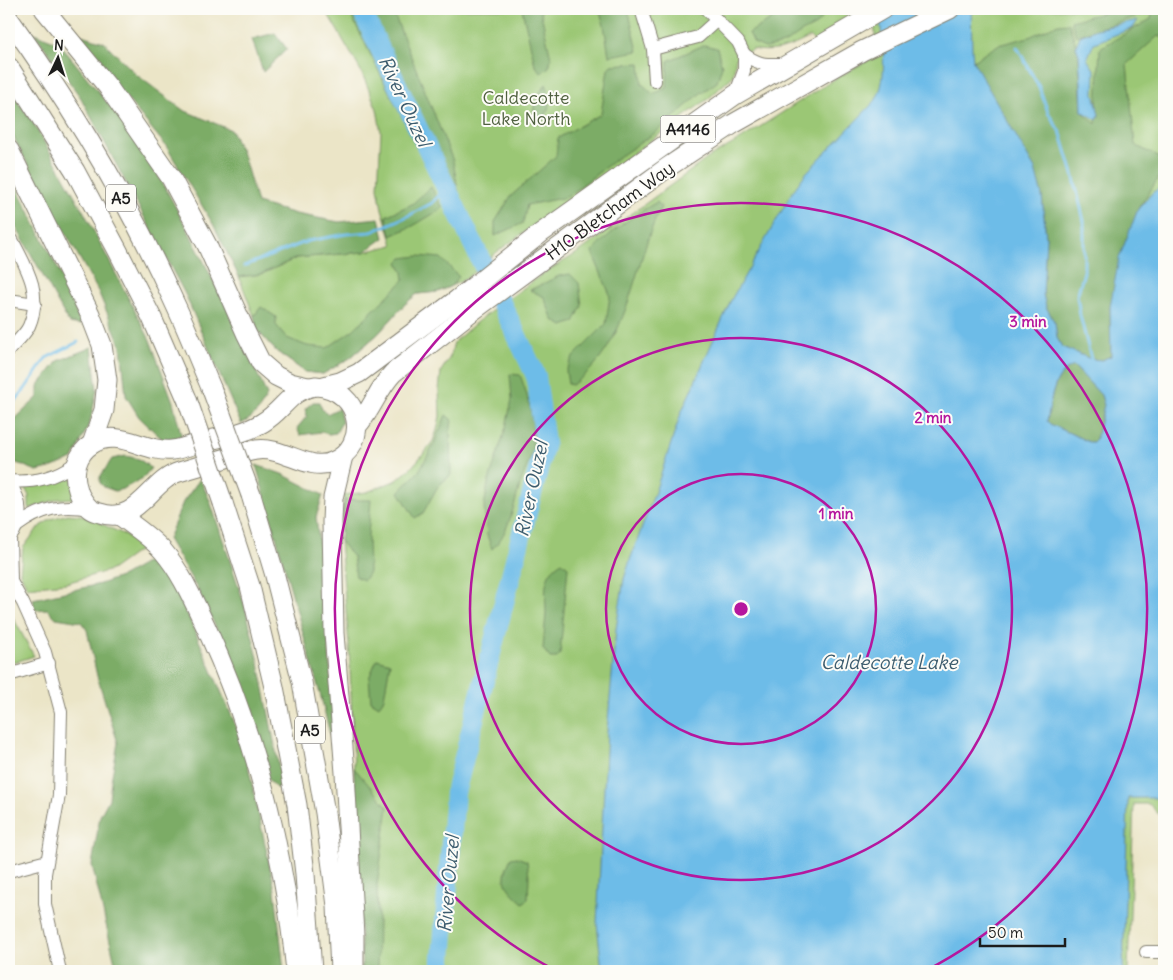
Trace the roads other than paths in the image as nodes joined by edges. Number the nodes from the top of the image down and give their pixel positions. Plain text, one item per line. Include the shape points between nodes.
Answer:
1 (44, 9) edge
2 (641, 9) edge
3 (706, 9) edge
4 (883, 9) edge
5 (950, 9) edge
6 (9, 19) edge
7 (716, 20) junction
8 (653, 49) junction
9 (744, 54) junction
10 (786, 64) junction
11 (9, 67) edge
12 (655, 81) dead end
13 (734, 95) junction
14 (9, 150) edge
15 (9, 234) edge
16 (9, 300) edge
17 (36, 304) junction
18 (9, 350) edge
19 (316, 387) junction
20 (357, 426) junction
21 (92, 444) junction
22 (343, 456) junction
23 (76, 463) junction
24 (9, 482) edge
25 (90, 509) junction
26 (119, 515) junction
27 (17, 526) junction
28 (9, 538) edge
29 (10, 579) edge
30 (49, 663) junction
31 (9, 675) edge
32 (47, 862) junction
33 (9, 871) edge
34 (1146, 952) dead end
35 (1164, 952) edge
36 (60, 971) edge
37 (296, 971) edge
38 (312, 971) edge
39 (340, 971) edge
40 (354, 971) edge

1 - 19 highway via 108,87 172,178 261,363 290,383
2 - 8 street
3 - 7 street
4 - 10 highway, H10 Bletcham Way / A4146
5 - 20 highway, H10 Bletcham Way / A4146 via 862,51 733,124 668,167 393,373 383,383 367,415
6 - 39 highway, A5, bridge via 100,159 144,240 212,390 251,495 302,682 325,813 337,906
7 - 8 street via 698,37
7 - 9 street via 738,42
8 - 12 street
9 - 10 street via 761,64
9 - 13 street via 744,72
10 - 13 highway, H10 Bletcham Way / A4146
11 - 38 highway, A5, bridge via 75,171 152,318 187,399 223,503 250,586 297,805
13 - 19 highway, H10 Bletcham Way / A4146 via 359,373 340,382
14 - 21 highway via 90,314 102,345 107,380 104,410
15 - 17 street via 33,282
16 - 17 street
17 - 18 street via 28,327
19 - 20 highway via 336,390 345,396
19 - 21 highway, H10 Bletcham Way via 298,391 275,415 250,429 181,448 153,449 123,438 107,438
20 - 22 highway, H10 Bletcham Way
21 - 23 highway
22 - 26 highway via 322,464 304,462 279,452 256,450 176,473 161,482 136,508
22 - 40 highway, H10 Bletcham Way via 333,498 334,633 345,772
23 - 24 street via 43,480
23 - 25 highway via 74,478 78,492
24 - 27 street via 19,502
25 - 26 highway
25 - 27 street via 55,508 28,518
26 - 37 highway via 163,551 177,571 221,660 264,788 293,935
27 - 28 street
28 - 29 street
29 - 30 street
30 - 31 street
30 - 32 street via 61,712 59,795
32 - 33 street
32 - 36 street via 45,904
34 - 35 street

